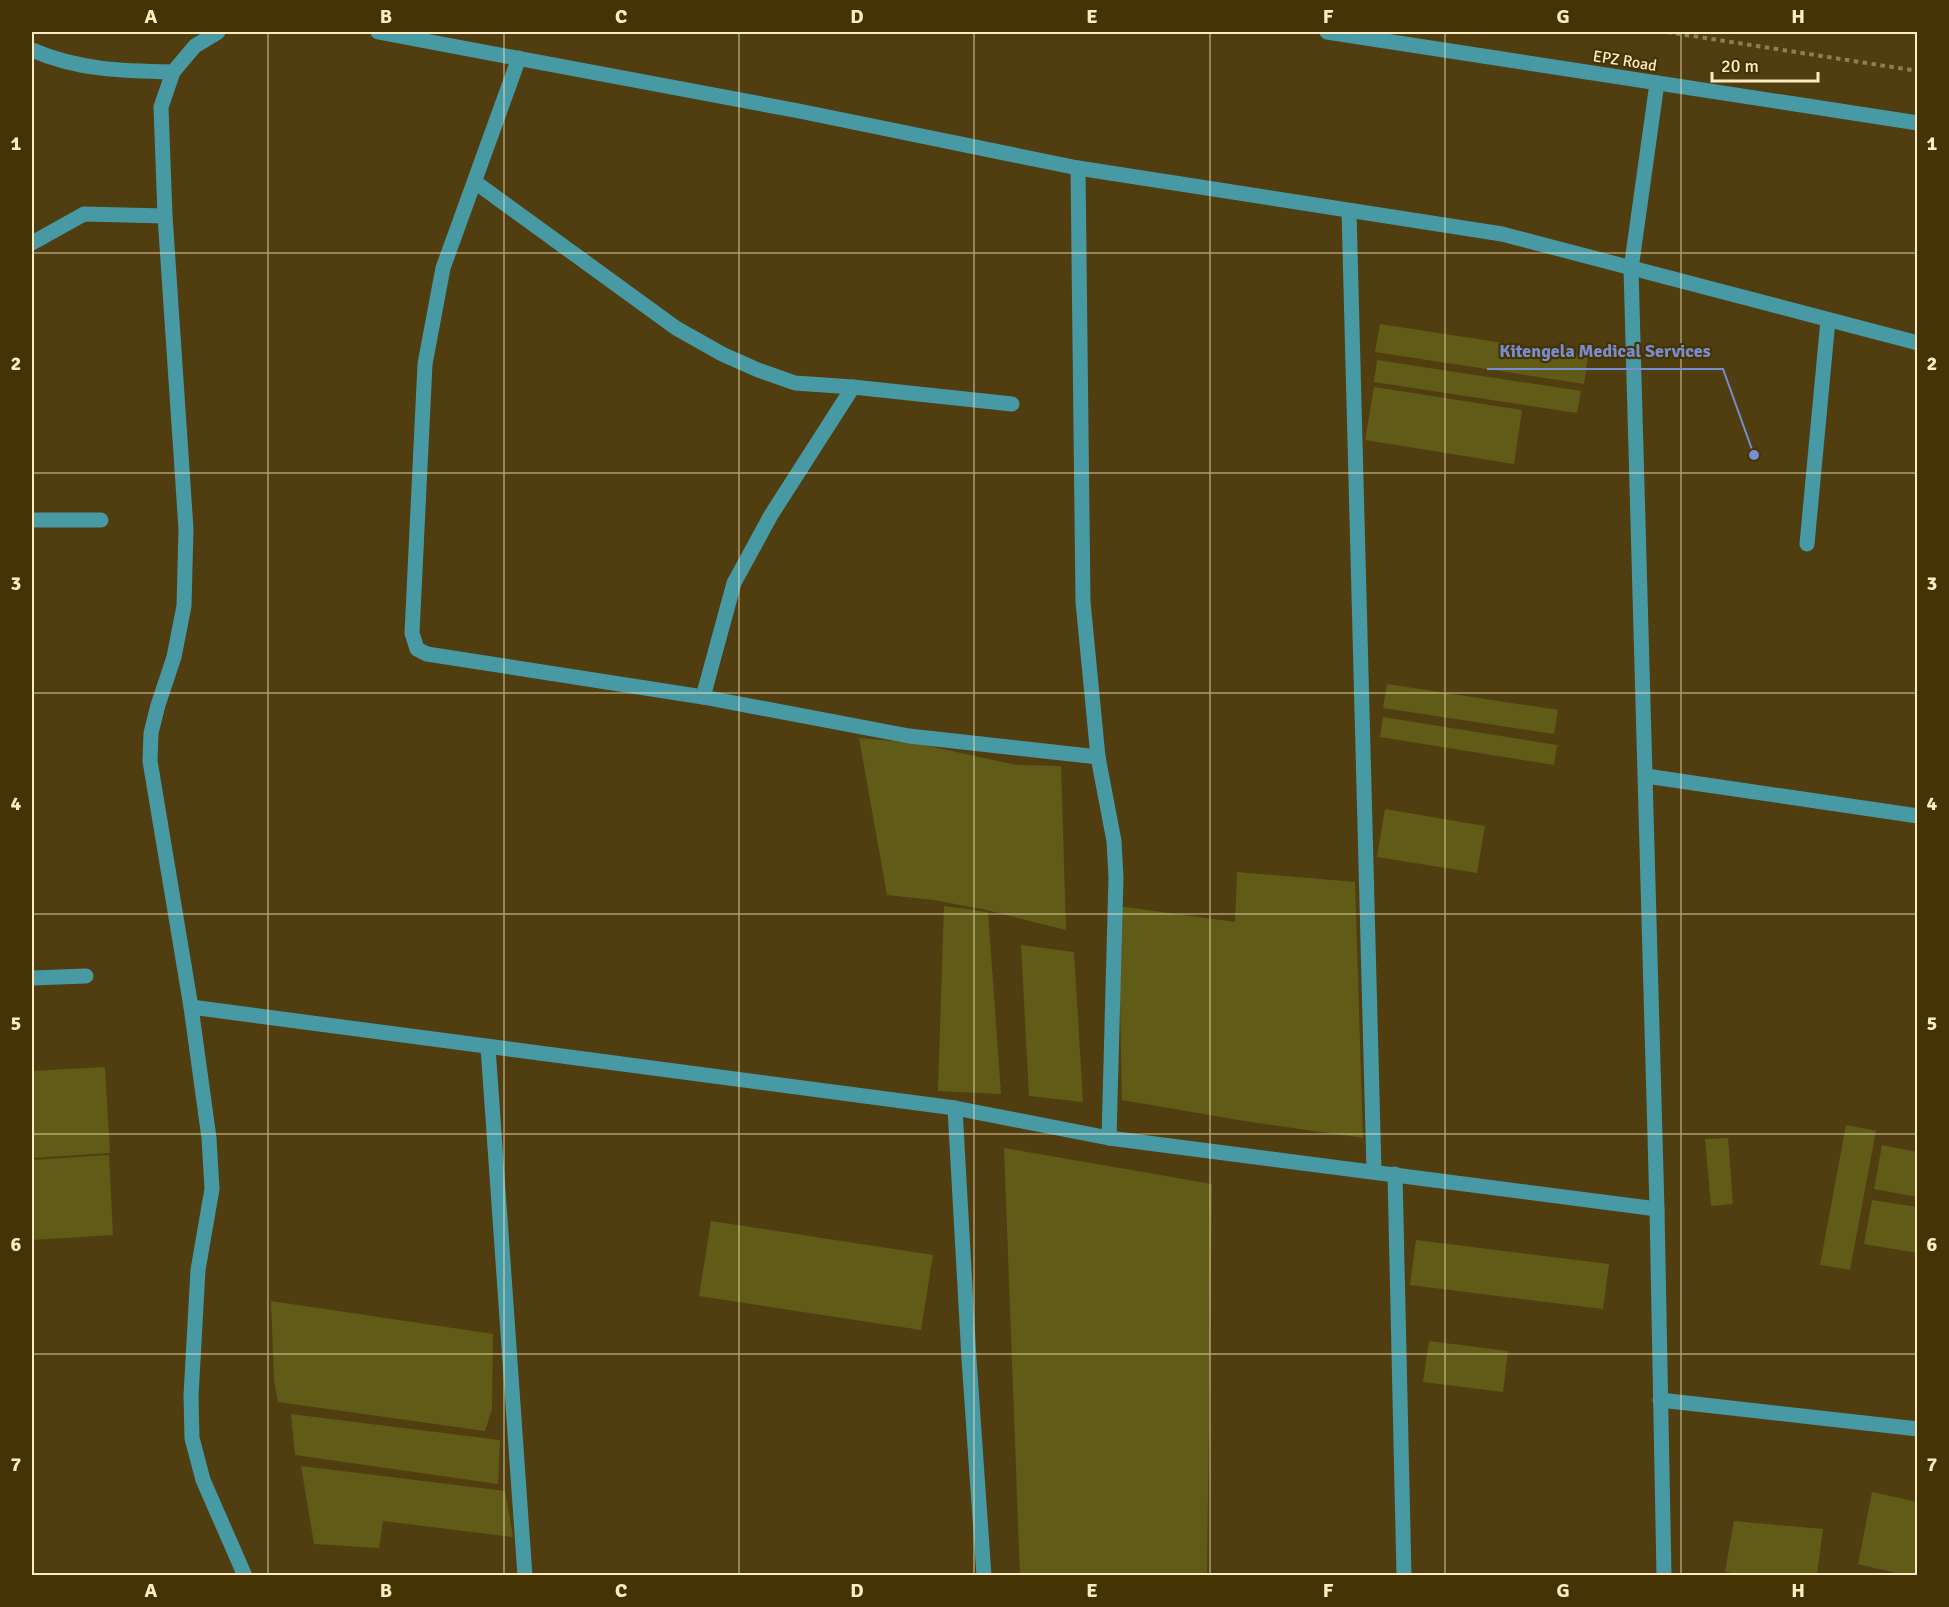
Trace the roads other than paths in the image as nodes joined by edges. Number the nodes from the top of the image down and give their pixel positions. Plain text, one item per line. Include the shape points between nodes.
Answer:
1 (218, 32) edge
2 (378, 32) edge
3 (1328, 32) edge
4 (32, 50) edge
5 (519, 58) junction
6 (173, 72) junction
7 (1657, 83) junction
8 (1917, 123) edge
9 (1078, 168) junction
10 (475, 182) junction
11 (1349, 211) junction
12 (165, 216) junction
13 (32, 243) edge
14 (1631, 269) junction
15 (1828, 320) junction
16 (1917, 343) edge
17 (853, 387) junction
18 (1012, 404) dead end
19 (32, 520) edge
20 (101, 520) dead end
21 (1807, 543) dead end
22 (703, 697) junction
23 (1098, 757) junction
24 (1646, 776) junction
25 (1917, 816) edge
26 (86, 976) dead end
27 (32, 978) edge
28 (191, 1007) junction
29 (488, 1047) junction
30 (955, 1108) junction
31 (1109, 1138) junction
32 (1374, 1172) junction
33 (1395, 1174) junction
34 (1657, 1209) junction
35 (1660, 1400) junction
36 (1917, 1429) edge
37 (245, 1575) edge
38 (525, 1575) edge
39 (984, 1575) edge
40 (1404, 1575) edge
41 (1664, 1575) edge

1 - 6 street via 195,46
2 - 5 street
3 - 7 street, EPZ Road
4 - 6 street via 56,60 115,70
5 - 9 street
5 - 10 street
6 - 12 street via 161,107
7 - 8 street, EPZ Road
7 - 14 street
9 - 11 street
9 - 23 street via 1083,602
10 - 17 street via 676,328 722,354 795,383
10 - 22 street via 443,268 425,364 414,643 427,654
11 - 14 street via 1502,234
11 - 32 street
12 - 13 street via 84,214
12 - 28 street via 186,528 184,606 174,657 151,733 150,761
14 - 15 street
14 - 24 street
15 - 16 street
15 - 21 street
17 - 18 street
17 - 22 street via 771,515 734,583
19 - 20 street
22 - 23 street via 909,736
23 - 31 street via 1114,841 1116,877
24 - 25 street
24 - 34 street
26 - 27 street
28 - 29 street
28 - 37 street via 212,1189 198,1270 190,1396 192,1438 203,1480
29 - 30 street
29 - 38 street
30 - 31 street
30 - 39 street
31 - 32 street
32 - 33 street
33 - 34 street
33 - 40 street
34 - 35 street
35 - 36 street
35 - 41 street

